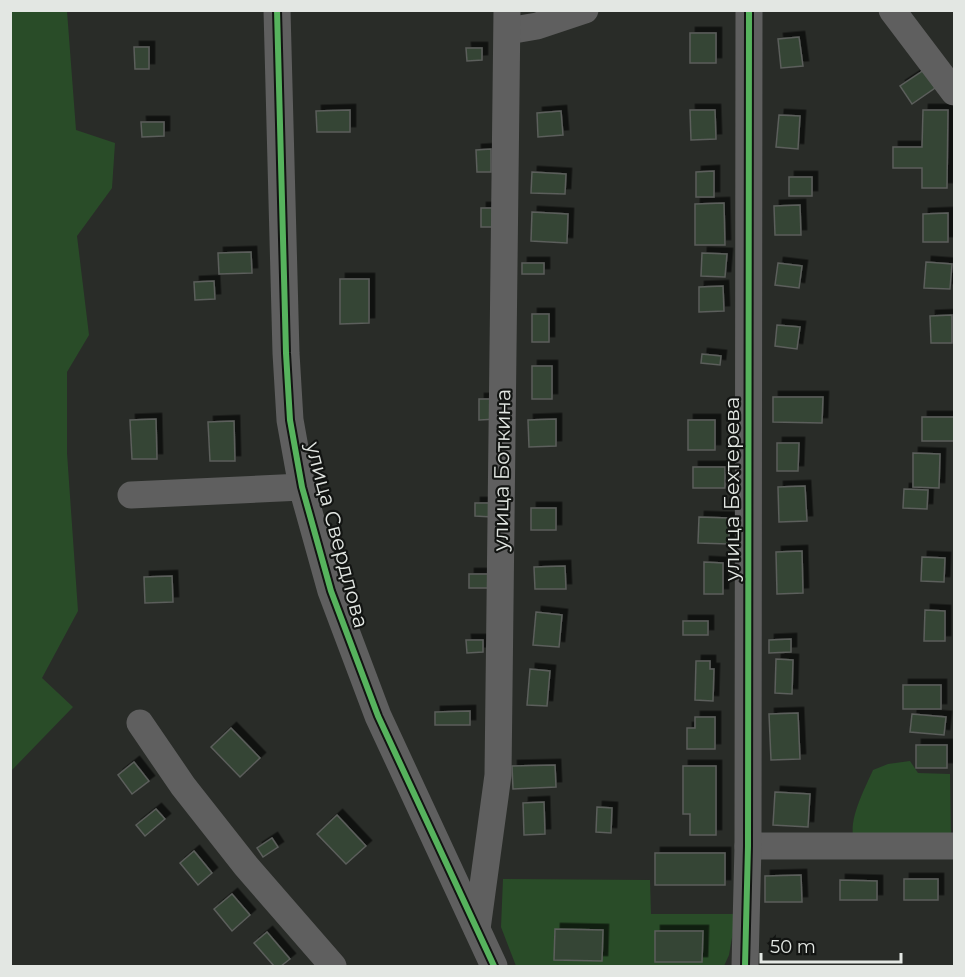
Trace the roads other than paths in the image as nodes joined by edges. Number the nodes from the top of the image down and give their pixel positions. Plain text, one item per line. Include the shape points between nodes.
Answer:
1 (277, 10) edge
2 (585, 10) edge
3 (749, 10) edge
4 (892, 10) edge
5 (508, 21) edge
6 (954, 92) edge
7 (302, 487) junction
8 (131, 495) dead end
9 (140, 723) dead end
10 (748, 846) junction
11 (954, 846) edge
12 (477, 929) junction
13 (742, 961) edge
14 (333, 966) edge
15 (494, 966) edge

1 - 7 street, улица Свердлова via 286,353 290,420
2 - 5 street via 537,26
3 - 10 street, улица Бехтерева
4 - 6 street
5 - 12 street, улица Боткина via 498,775
7 - 8 street
7 - 12 street, улица Свердлова via 331,591 374,705
9 - 14 street via 239,858
10 - 11 street
10 - 13 street, улица Бехтерева
12 - 15 street, улица Свердлова

